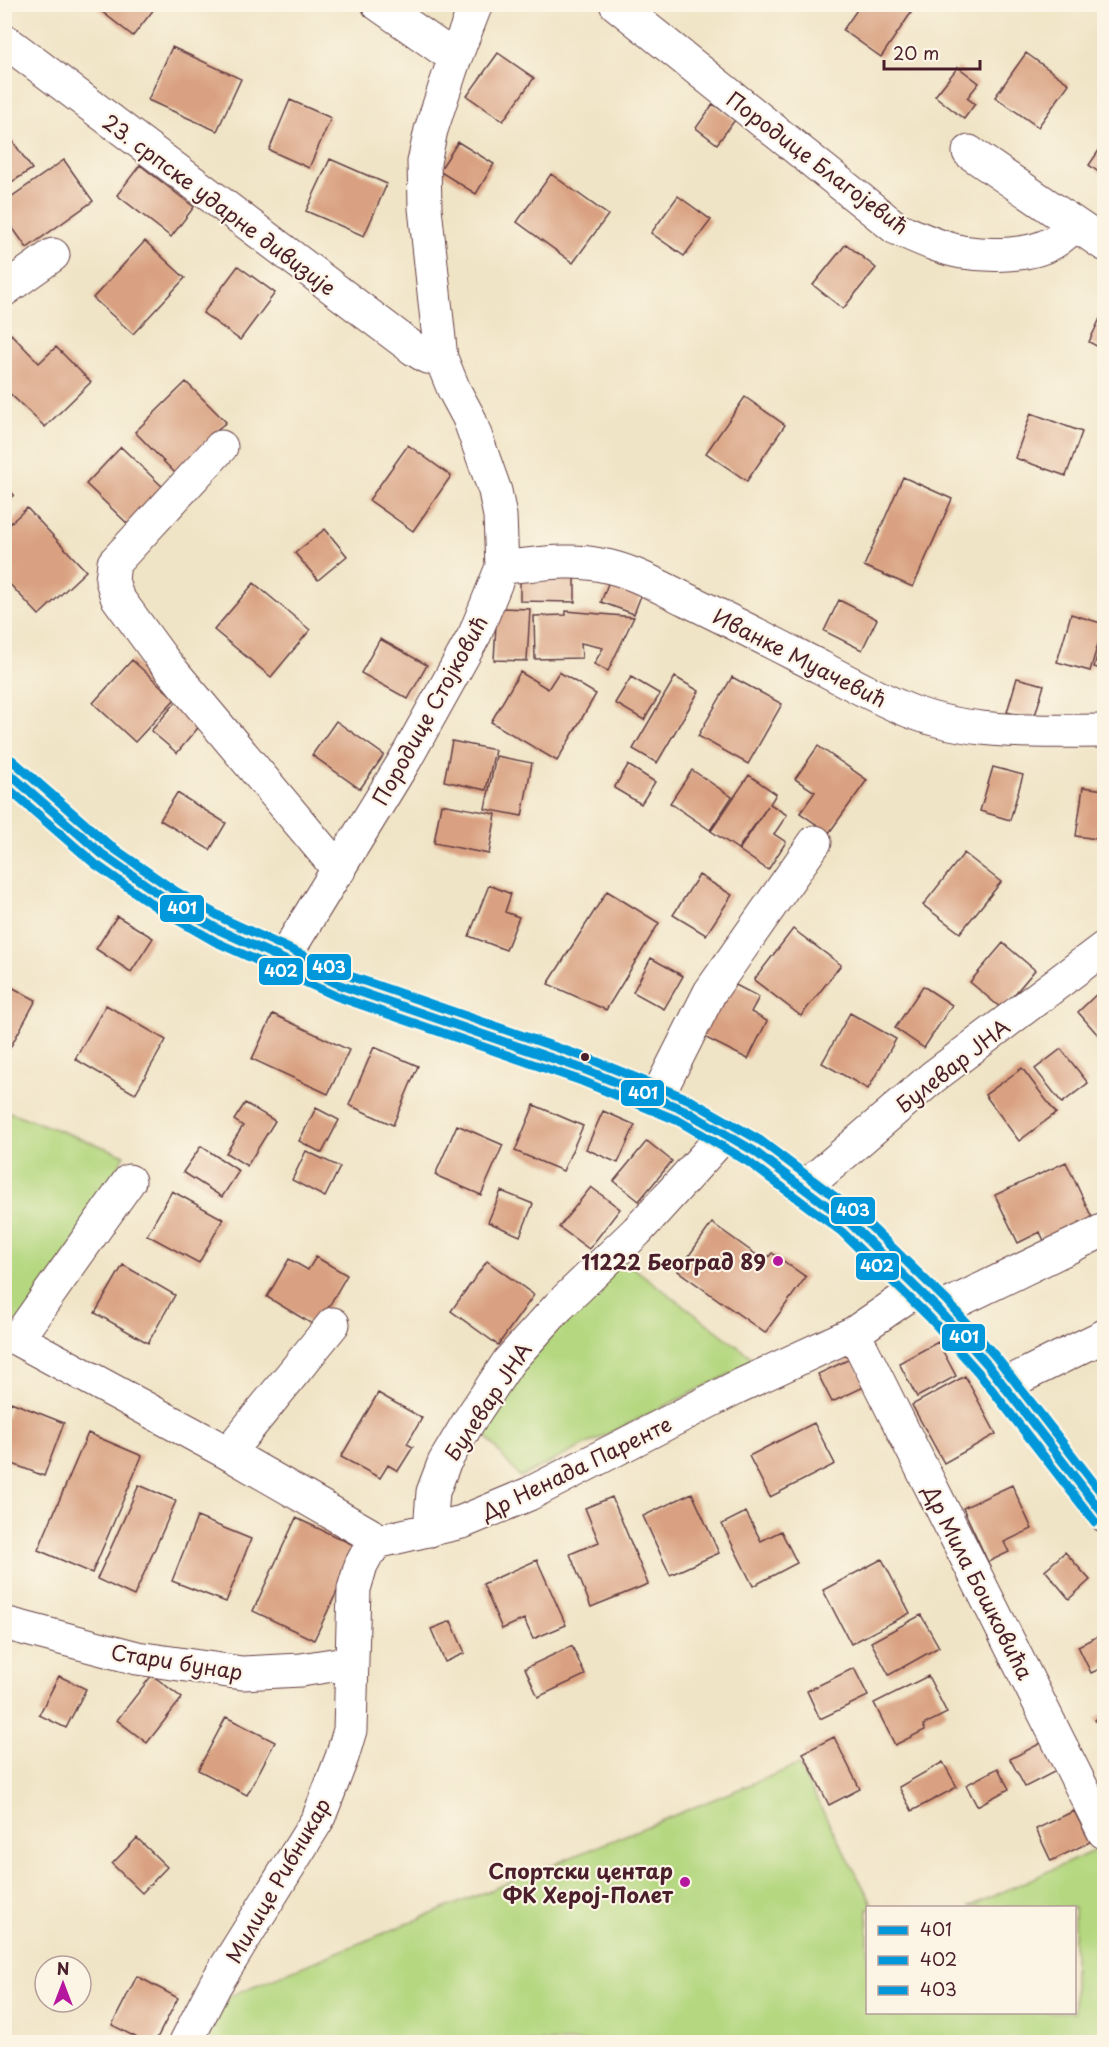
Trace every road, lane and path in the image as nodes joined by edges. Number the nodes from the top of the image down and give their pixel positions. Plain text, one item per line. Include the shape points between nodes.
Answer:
1 (378, 4) edge
2 (476, 4) edge
3 (615, 4) edge
4 (4, 40) edge
5 (455, 58) junction
6 (969, 152) dead end
7 (1074, 225) junction
8 (1104, 244) edge
9 (53, 255) dead end
10 (4, 290) edge
11 (441, 358) junction
12 (221, 447) dead end
13 (501, 567) junction
14 (1104, 731) edge
15 (4, 769) edge
16 (815, 842) dead end
17 (339, 870) junction
18 (1104, 948) edge
19 (283, 959) junction
20 (656, 1099) junction
21 (726, 1133) junction
22 (129, 1181) dead end
23 (804, 1188) junction
24 (1104, 1230) edge
25 (929, 1299) junction
26 (333, 1324) dead end
27 (854, 1333) junction
28 (1104, 1336) edge
29 (11, 1337) edge
30 (1004, 1386) junction
31 (228, 1453) junction
32 (1104, 1515) edge
33 (430, 1530) junction
34 (381, 1541) junction
35 (4, 1623) edge
36 (352, 1662) junction
37 (1104, 1832) edge
38 (186, 2043) edge

1 - 5 street
2 - 5 street, Породице Стојковић
3 - 7 street, Породице Благојевић via 897,228 961,252 1014,254 1056,242
4 - 11 street, 23. српске ударне дивизије via 414,349 426,357
5 - 11 street, Породице Стојковић via 424,162
6 - 7 street
7 - 8 street
9 - 10 street
11 - 13 street, Породице Стојковић via 469,418 495,491 500,516
12 - 17 street via 114,563 112,580 117,597 163,660
13 - 14 street, Иванке Муачевић via 572,562 612,567 638,576 878,697 943,721 1012,731
13 - 17 street, Породице Стојковић via 475,634
15 - 19 street via 102,854 169,901 221,931
16 - 20 street via 710,992
17 - 19 street, Породице Стојковић
18 - 23 street, Булевар ЈНА via 933,1077
19 - 20 street via 340,985 586,1070
20 - 21 street
21 - 23 street
21 - 33 street, Булевар ЈНА via 637,1231 509,1361 444,1462 433,1492
22 - 29 street
23 - 25 street via 850,1223
24 - 25 street
25 - 27 street, Др Ненада Паренте
25 - 30 street
26 - 31 street
27 - 33 street, Др Ненада Паренте via 735,1388 529,1494 462,1522
27 - 37 street, Др Мила Бошковића
28 - 30 street
29 - 31 street
30 - 32 street
31 - 34 street
33 - 34 street, Др Ненада Паренте
34 - 36 street, Милице Рибникар via 368,1552 354,1589
35 - 36 street, Стари бунар via 137,1658 242,1673
36 - 38 street, Милице Рибникар via 350,1730 318,1819 215,1985

